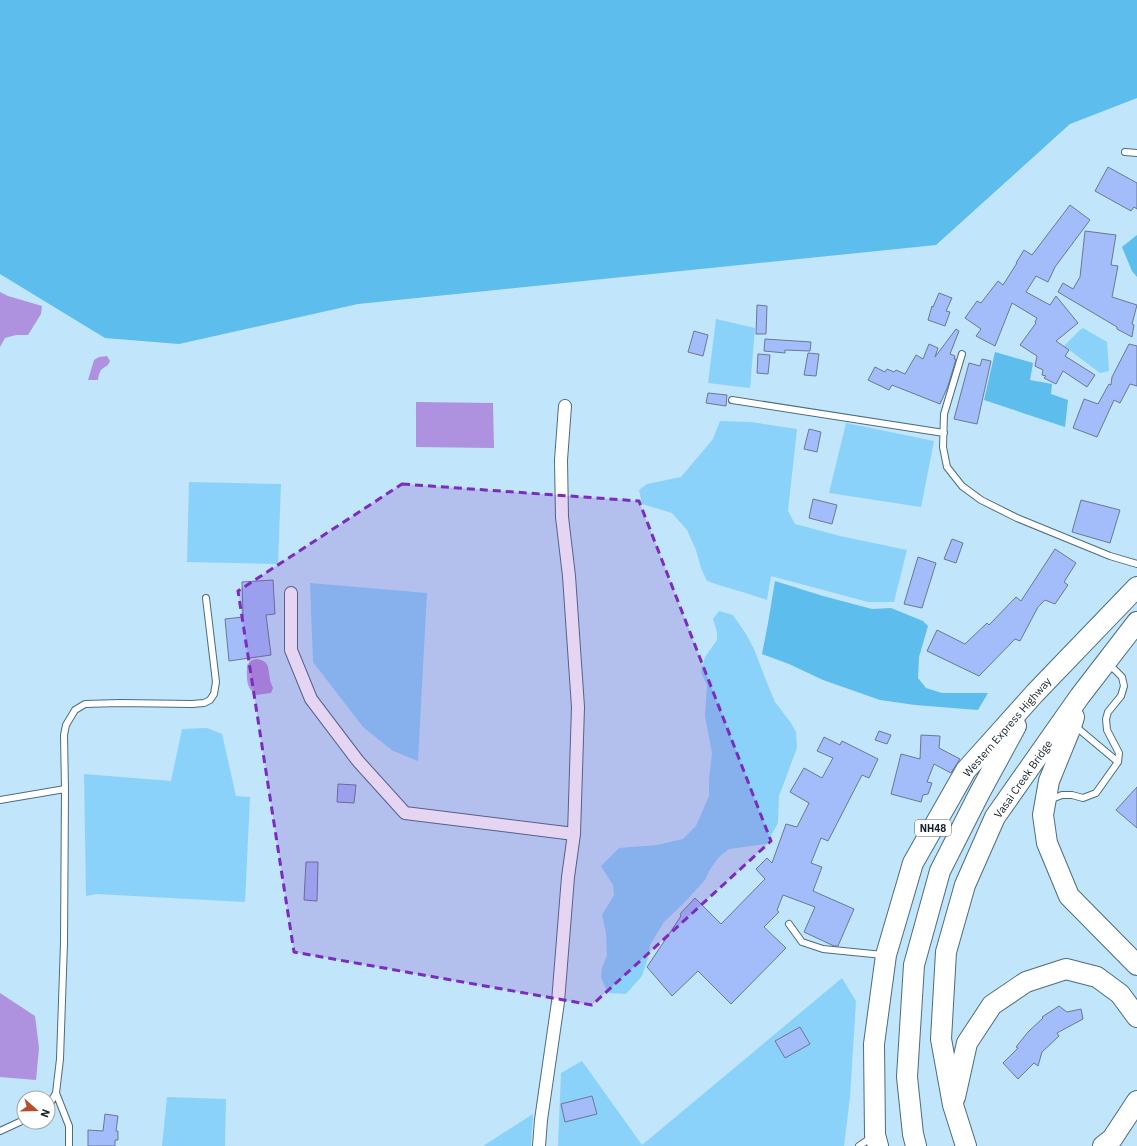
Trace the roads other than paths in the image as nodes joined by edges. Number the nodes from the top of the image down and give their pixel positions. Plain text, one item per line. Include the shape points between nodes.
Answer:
1 (1125, 152) dead end
2 (1137, 153) edge
3 (962, 354) dead end
4 (732, 400) dead end
5 (565, 406) dead end
6 (944, 433) junction
7 (1137, 564) edge
8 (1137, 587) edge
9 (291, 593) dead end
10 (206, 598) dead end
11 (1137, 622) edge
12 (1107, 662) junction
13 (1035, 693) junction
14 (1080, 696) junction
15 (1072, 723) junction
16 (1118, 762) junction
17 (65, 789) junction
18 (0, 800) edge
19 (1046, 801) junction
20 (574, 834) junction
21 (789, 924) dead end
22 (886, 955) junction
23 (1137, 964) edge
24 (1137, 1018) edge
25 (56, 1093) joint
26 (1137, 1101) edge
27 (953, 1105) junction
28 (16, 1124) edge
29 (0, 1131) edge
30 (870, 1142) edge
31 (69, 1146) edge
32 (539, 1146) edge
33 (916, 1146) edge
34 (966, 1146) edge
35 (1103, 1146) edge

1 - 2 lane
3 - 6 lane via 944,414
4 - 6 lane
5 - 20 street via 561,460 562,517 578,707
6 - 7 lane via 943,447 947,467 962,486 981,500 1017,518 1110,556
8 - 13 highway, Western Express Highway / NH48
9 - 20 street via 292,650 311,699 358,761 405,813
10 - 17 lane via 216,682 210,700 192,704 85,704 75,710 66,725 64,735
11 - 12 highway
12 - 14 highway
12 - 16 lane via 1122,677 1124,686 1121,696 1108,712 1106,720 1107,730 1119,753
13 - 22 highway, Western Express Highway / NH48 via 966,770 913,864
13 - 33 highway via 940,870 914,965 907,1077
14 - 15 highway
14 - 27 highway, Vasai Creek Bridge via 996,817 965,885 945,960 941,1039
15 - 16 lane
15 - 19 highway via 1049,781
16 - 19 lane via 1096,793 1083,798 1062,795
17 - 18 lane
17 - 25 lane via 64,943 60,1060
19 - 23 highway via 1043,815 1046,843 1069,896
20 - 32 street via 558,1002
21 - 22 lane via 802,942 823,949
22 - 30 highway, Western Express Highway / NH48 via 874,1044
24 - 27 highway via 1120,994 1097,977 1066,969 1026,982 992,1005 967,1043
25 - 31 lane via 69,1126
26 - 35 highway via 1112,1139
27 - 34 highway, Vasai Creek Bridge
28 - 29 lane

